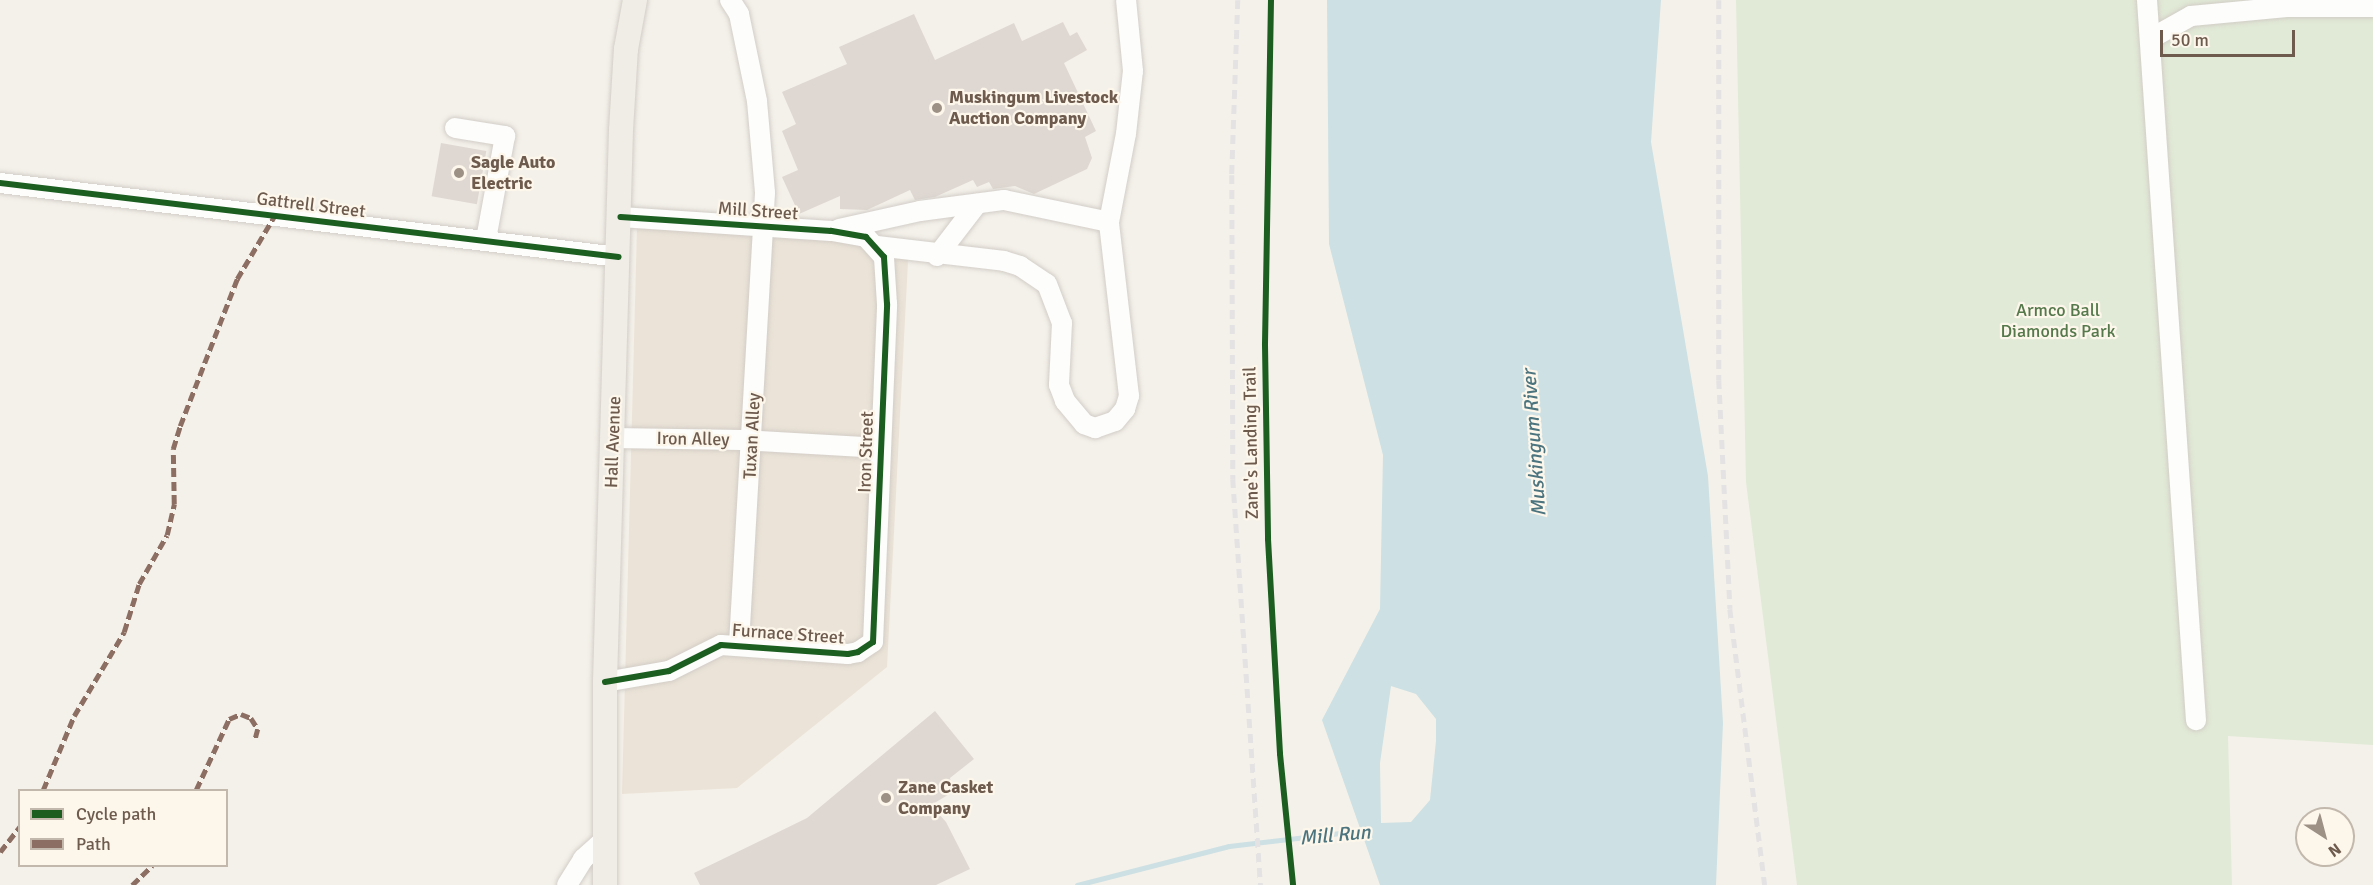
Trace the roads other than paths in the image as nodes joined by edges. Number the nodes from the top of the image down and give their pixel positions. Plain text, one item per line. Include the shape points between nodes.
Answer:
1 (635, 0) edge
2 (730, 0) edge
3 (1126, 0) edge
4 (2147, 0) edge
5 (2373, 8) edge
6 (2150, 39) junction
7 (455, 128) dead end
8 (0, 183) edge
9 (977, 204) junction
10 (620, 217) junction
11 (1108, 222) junction
12 (762, 226) junction
13 (831, 231) junction
14 (486, 240) junction
15 (880, 251) junction
16 (937, 256) junction
17 (619, 257) junction
18 (613, 438) junction
19 (752, 442) junction
20 (881, 448) junction
21 (739, 645) junction
22 (868, 648) joint
23 (605, 682) junction
24 (2196, 720) dead end
25 (605, 839) junction
26 (567, 885) edge
27 (605, 885) edge

1 - 10 main road, Hall Avenue via 626,49
2 - 12 street, Tuxan Alley via 739,15 757,101 764,170
3 - 11 street via 1133,71 1126,134
4 - 6 street
5 - 6 street via 2287,8 2191,16
6 - 24 street
7 - 14 street via 505,136
8 - 14 street, Gattrell Street
9 - 11 street via 1026,203
9 - 13 street via 920,211
9 - 16 street
10 - 12 street, Mill Street
10 - 17 main road, Hall Avenue
11 - 16 street, Mill Street via 1128,396 1125,409 1106,427 1084,424 1065,401 1059,385 1062,323 1047,284 1020,266 1004,261
12 - 13 street, Mill Street
12 - 19 street, Tuxan Alley
13 - 15 street, Mill Street via 866,237
14 - 17 street, Gattrell Street
15 - 16 street, Mill Street
15 - 20 street, Iron Street via 887,292
17 - 18 main road, Hall Avenue
18 - 19 street, Iron Alley
18 - 23 main road, Hall Avenue
19 - 20 street, Iron Alley
19 - 21 street, Tuxan Alley
20 - 22 street, Iron Street via 876,634
21 - 22 street, Furnace Street via 848,654
21 - 23 street, Furnace Street via 707,650 669,671
23 - 25 main road, Hall Avenue
25 - 26 street via 583,860
25 - 27 main road, Hall Avenue

